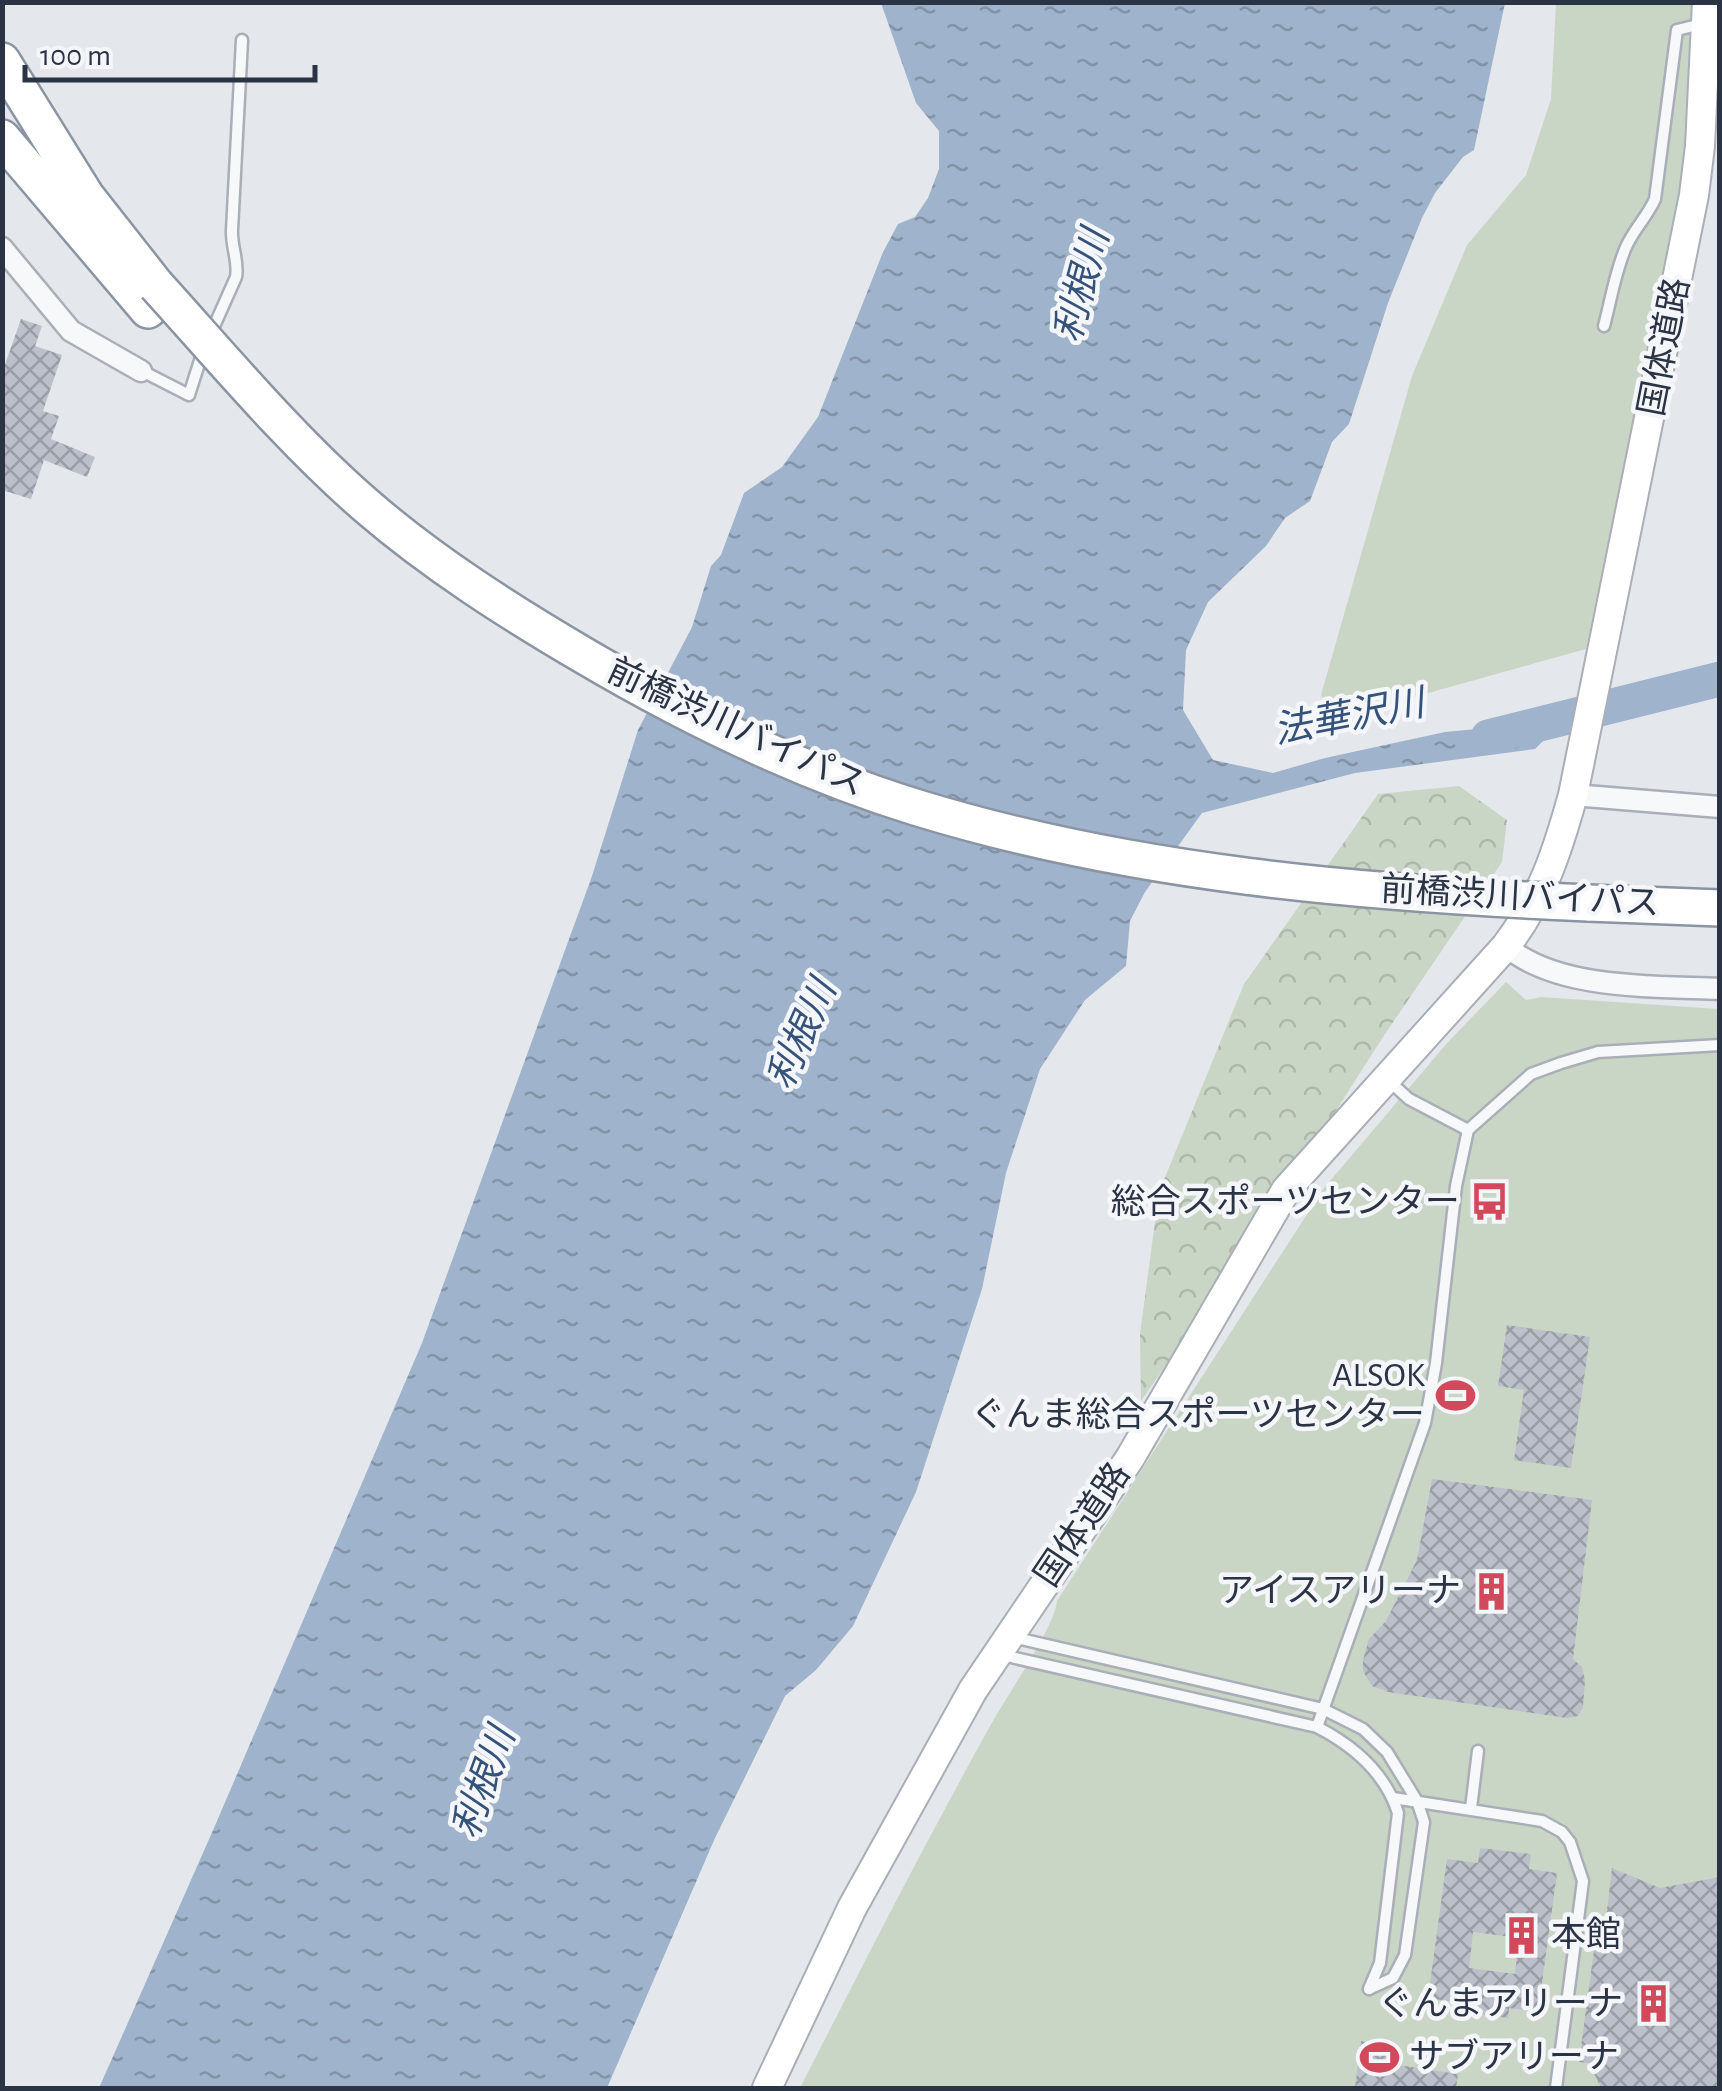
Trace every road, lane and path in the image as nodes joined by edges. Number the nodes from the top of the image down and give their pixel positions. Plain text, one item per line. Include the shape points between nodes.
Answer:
1 (2, 29) edge
2 (1710, 30) edge
3 (242, 40) dead end
4 (2, 62) edge
5 (2, 138) edge
6 (62, 161) junction
7 (2, 248) edge
8 (152, 298) junction
9 (1604, 326) dead end
10 (142, 371) joint
11 (1573, 795) junction
12 (1720, 807) edge
13 (1720, 908) edge
14 (1506, 946) junction
15 (1720, 989) edge
16 (1720, 1046) edge
17 (1386, 1078) junction
18 (1468, 1130) junction
19 (1001, 1645) junction
20 (1322, 1709) junction
21 (1317, 1727) junction
22 (1478, 1751) dead end
23 (1393, 1798) junction
24 (1417, 1801) junction
25 (1471, 1808) junction
26 (767, 2088) edge
27 (1556, 2088) edge

1 - 6 highway via 43,102
2 - 9 lane via 1676,30 1655,199 1624,251
2 - 11 street, 国体道路 via 1690,213
3 - 10 lane via 232,230 236,277 189,395
4 - 6 highway, 前橋渋川バイパス
5 - 8 highway via 63,213
6 - 8 highway, 前橋渋川バイパス
7 - 10 street via 71,331
8 - 13 highway, 前橋渋川バイパス, bridge via 369,508 546,633 666,702 805,767 914,806 1053,843 1189,868 1414,893
11 - 12 street
11 - 14 street, 国体道路 via 1534,908
14 - 15 street via 1527,963 1585,979
14 - 17 street, 国体道路
16 - 18 lane via 1598,1052 1561,1063 1532,1074
17 - 18 lane via 1409,1099
17 - 19 street, 国体道路 via 1286,1190 1130,1458
18 - 20 lane via 1425,1423
19 - 20 lane
19 - 21 lane
19 - 26 street, 国体道路 via 852,1908
20 - 21 lane
20 - 24 lane via 1375,1739
21 - 23 lane via 1360,1754
22 - 25 lane
23 - 24 lane
23 - 24 lane via 1394,1851 1380,1963 1370,1989 1393,1978 1405,1955 1424,1822
24 - 25 lane
25 - 27 lane via 1542,1821 1562,1832 1580,1866

